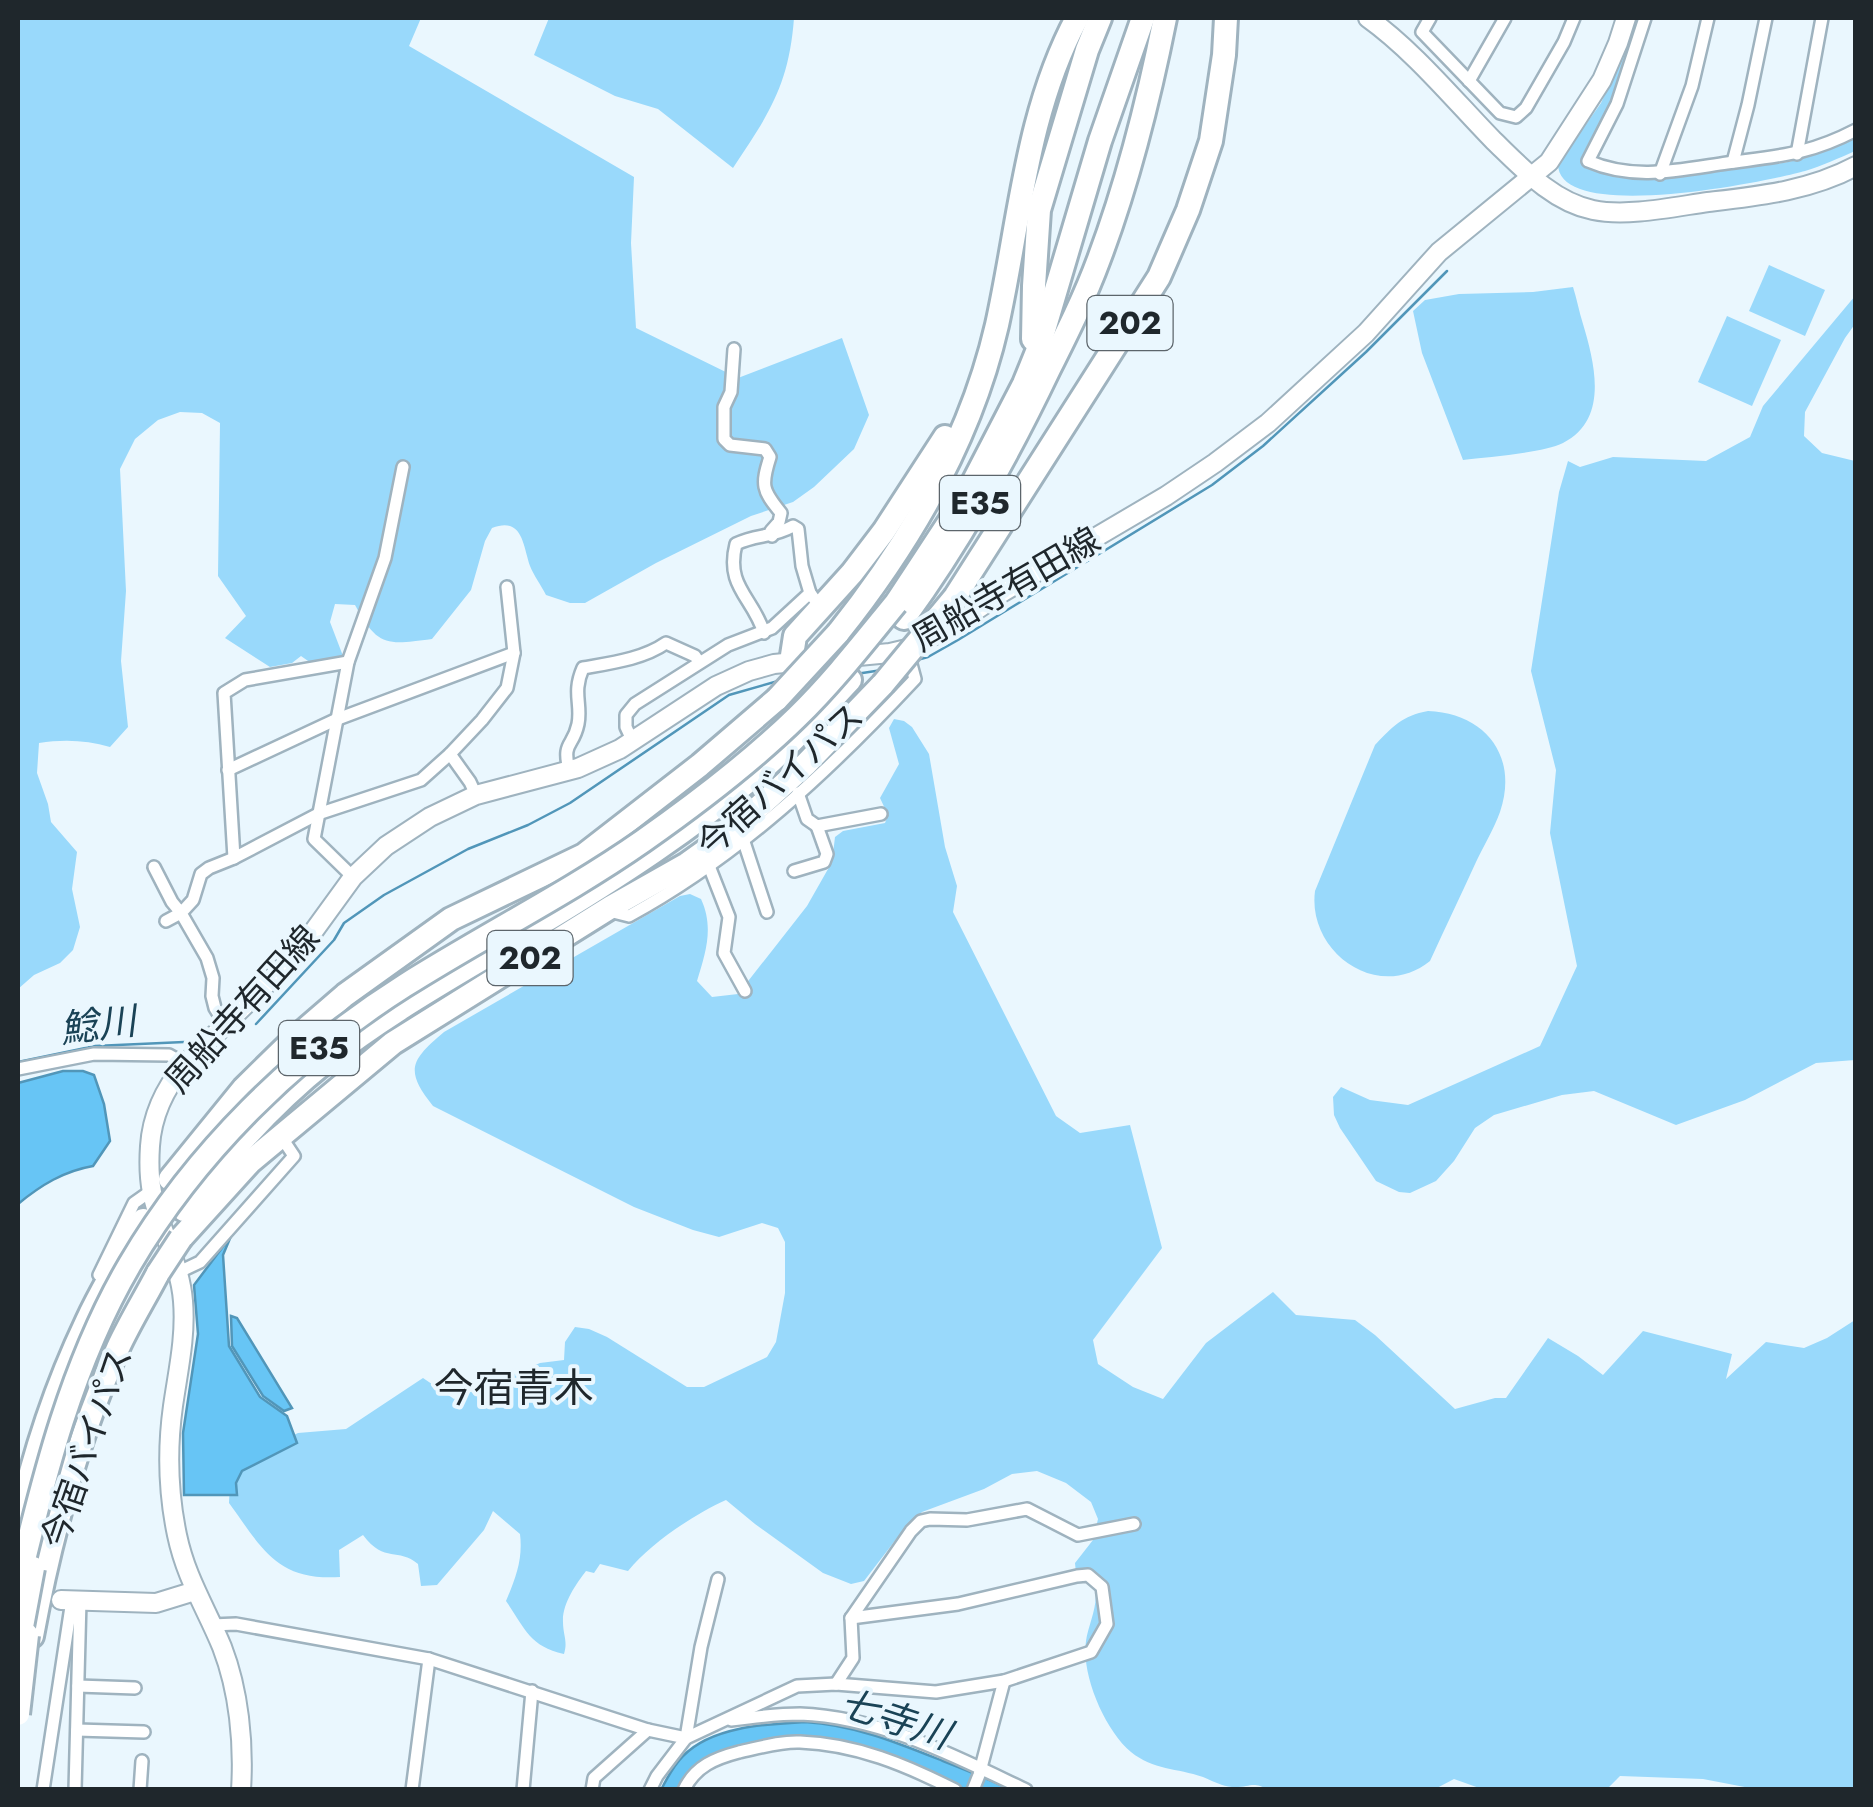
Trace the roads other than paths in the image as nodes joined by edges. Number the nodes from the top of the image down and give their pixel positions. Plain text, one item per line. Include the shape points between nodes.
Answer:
1 (1077, 18) edge
2 (1100, 18) edge
3 (1143, 18) edge
4 (1165, 18) edge
5 (1226, 18) edge
6 (1368, 18) edge
7 (1430, 18) edge
8 (1504, 18) edge
9 (1574, 18) edge
10 (1626, 18) edge
11 (1645, 18) edge
12 (1708, 18) edge
13 (1766, 18) edge
14 (1822, 18) edge
15 (1469, 80) junction
16 (1856, 130) edge
17 (1798, 154) junction
18 (1733, 162) junction
19 (1856, 166) edge
20 (1660, 174) junction
21 (1531, 176) junction
22 (1021, 187) junction
23 (1034, 286) junction
24 (1026, 316) dead end
25 (734, 349) dead end
26 (1034, 382) junction
27 (403, 467) dead end
28 (968, 468) dead end
29 (772, 536) junction
30 (926, 559) junction
31 (507, 587) dead end
32 (815, 600) junction
33 (764, 632) junction
34 (907, 649) junction
35 (514, 653) junction
36 (348, 662) junction
37 (699, 662) junction
38 (791, 662) junction
39 (335, 720) junction
40 (632, 742) junction
41 (450, 754) junction
42 (228, 770) junction
43 (569, 770) junction
44 (798, 794) junction
45 (476, 795) junction
46 (318, 814) junction
47 (881, 814) dead end
48 (818, 826) junction
49 (744, 842) junction
50 (234, 858) junction
51 (154, 866) dead end
52 (709, 866) junction
53 (794, 871) dead end
54 (353, 877) junction
55 (611, 906) junction
56 (767, 912) dead end
57 (181, 913) junction
58 (166, 921) dead end
59 (745, 991) dead end
60 (225, 1024) junction
61 (184, 1064) junction
62 (18, 1069) edge
63 (280, 1135) junction
64 (161, 1185) junction
65 (168, 1272) junction
66 (98, 1299) junction
67 (1134, 1524) dead end
68 (18, 1526) edge
69 (39, 1542) junction
70 (718, 1580) dead end
71 (18, 1585) edge
72 (194, 1592) junction
73 (71, 1600) junction
74 (852, 1618) junction
75 (212, 1626) junction
76 (18, 1648) edge
77 (429, 1659) junction
78 (1004, 1682) junction
79 (836, 1684) junction
80 (78, 1686) junction
81 (135, 1688) dead end
82 (532, 1691) junction
83 (18, 1712) edge
84 (716, 1722) junction
85 (77, 1730) junction
86 (648, 1730) junction
87 (144, 1732) dead end
88 (686, 1738) junction
89 (142, 1761) dead end
90 (980, 1771) junction
91 (43, 1790) edge
92 (74, 1790) edge
93 (140, 1790) edge
94 (242, 1790) edge
95 (412, 1790) edge
96 (523, 1790) edge
97 (592, 1790) edge
98 (650, 1790) edge
99 (684, 1790) edge
100 (955, 1790) edge
101 (972, 1790) edge
102 (1026, 1790) edge

1 - 22 highway, 今宿バイパス / 202 via 1033,132
2 - 23 highway via 1039,210
3 - 26 highway, E35 via 1105,125
4 - 26 highway, E35 via 1100,256
5 - 55 highway, 今宿バイパス / 202, bridge via 1210,141 1158,277 954,598 796,774 687,864
6 - 21 main road
7 - 15 street via 1422,32
8 - 15 street
9 - 15 street via 1516,117 1500,112
10 - 21 main road, 周船寺有田線 via 1595,92 1549,162
11 - 20 street via 1617,104 1588,161 1626,173
12 - 20 street
13 - 18 street
14 - 17 street
16 - 17 street
17 - 18 street
18 - 20 street
19 - 21 main road via 1776,194 1618,212 1575,204
21 - 34 main road, 周船寺有田線 via 1439,252 1366,333 1268,424 1166,496
22 - 32 highway via 981,354 952,426 852,573
22 - 64 highway, 今宿バイパス / 202, bridge via 997,325 970,406 902,545 838,633 777,699 584,855 450,919 345,995 244,1088
23 - 24 highway
23 - 26 highway
25 - 29 street via 724,439 766,449 770,457 763,482 781,513
26 - 30 highway, E35
26 - 69 highway, E35 via 1013,444 940,569 808,726 709,813 650,854 366,1031 291,1090 218,1167 159,1244 124,1304 72,1431
27 - 36 street via 385,558
28 - 30 highway
29 - 32 street via 798,529
29 - 33 street via 736,544 732,560
30 - 71 highway, E35, bridge via 829,683 756,754 642,842 359,1018 281,1080 208,1157 131,1262 79,1368
31 - 35 street
32 - 33 street
32 - 38 highway via 795,636
33 - 37 street
34 - 38 main road, 周船寺有田線
34 - 44 street via 915,679
35 - 39 street
35 - 41 street via 507,688
36 - 39 street
36 - 42 street via 245,680 224,693
37 - 40 street via 635,704 626,715
37 - 43 street via 666,643 583,668 578,723 565,753
38 - 40 main road, 周船寺有田線 via 749,670 716,686
39 - 42 street
39 - 46 street
40 - 43 main road, 周船寺有田線
41 - 45 street
41 - 46 street via 421,780
42 - 50 street
43 - 45 main road, 周船寺有田線
44 - 48 street via 807,819
44 - 49 street
45 - 54 main road, 周船寺有田線 via 406,832
46 - 50 street
46 - 54 street via 314,839
47 - 48 street
48 - 53 street via 824,862
49 - 52 street
49 - 56 street
50 - 57 street via 201,874
51 - 57 street
52 - 55 street via 629,916
52 - 59 street via 729,917 724,952
54 - 60 main road, 周船寺有田線 via 297,954
55 - 63 highway, 今宿バイパス / 202 via 393,1044
57 - 58 street
57 - 60 street via 207,958 214,1008
60 - 61 main road, 周船寺有田線
61 - 62 street via 169,1055 94,1054
61 - 64 main road, 周船寺有田線 via 162,1098 150,1141
63 - 65 highway, 今宿バイパス / 202, bridge via 181,1238
63 - 65 street via 294,1156 200,1262
64 - 65 main road, 周船寺有田線
64 - 66 highway, 今宿バイパス / 202
64 - 66 street via 134,1203 99,1274
65 - 72 main road, 周船寺有田線 via 184,1324 168,1455 170,1494
65 - 83 highway, 今宿バイパス / 202 via 119,1345 95,1402 68,1482
66 - 68 highway, 今宿バイパス / 202 via 29,1474
67 - 74 street via 1078,1536 1027,1510 920,1522
69 - 76 highway, E35, bridge
69 - 83 highway, bridge
70 - 88 street
72 - 73 main road via 156,1603
72 - 75 main road, 周船寺有田線
73 - 80 street
73 - 91 street
74 - 78 street via 958,1604 1077,1576 1088,1575 1102,1587 1107,1624 1091,1652
74 - 79 street via 854,1658
75 - 77 street via 236,1624
75 - 94 main road, 周船寺有田線 via 237,1706
77 - 82 street
77 - 95 street
78 - 79 street via 936,1692
78 - 90 street
79 - 84 street via 797,1686
80 - 81 street
80 - 85 street
82 - 86 street
82 - 96 street
84 - 88 street
84 - 90 street via 803,1714 865,1724
85 - 87 street
85 - 92 street
86 - 88 street
86 - 97 street via 594,1778
88 - 98 street
89 - 93 street
90 - 101 street
90 - 102 street
99 - 100 street via 712,1759 797,1742 846,1747 902,1764

